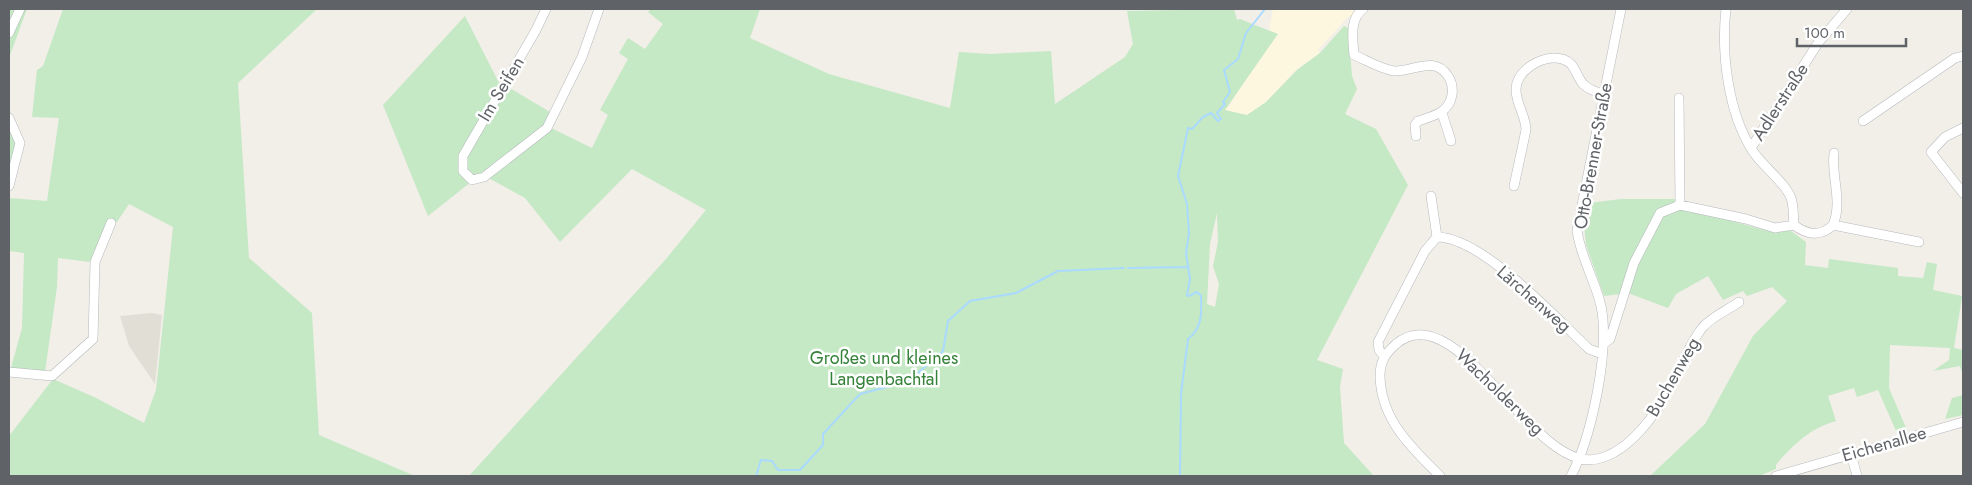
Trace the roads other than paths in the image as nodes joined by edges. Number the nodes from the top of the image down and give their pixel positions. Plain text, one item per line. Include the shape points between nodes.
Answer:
1 (20, 9) edge
2 (546, 9) edge
3 (600, 9) edge
4 (1363, 9) edge
5 (1621, 9) edge
6 (1726, 9) edge
7 (1847, 9) edge
8 (9, 33) edge
9 (1963, 56) edge
10 (1603, 94) junction
11 (1679, 98) dead end
12 (1442, 113) junction
13 (9, 118) edge
14 (1863, 121) dead end
15 (1963, 128) edge
16 (1416, 136) dead end
17 (1450, 141) dead end
18 (1751, 148) junction
19 (1834, 153) dead end
20 (9, 186) edge
21 (1514, 186) dead end
22 (1963, 193) edge
23 (1431, 196) dead end
24 (1680, 205) junction
25 (111, 223) dead end
26 (1833, 224) junction
27 (1794, 225) junction
28 (1437, 237) junction
29 (1919, 242) dead end
30 (1739, 302) dead end
31 (1603, 344) junction
32 (1602, 354) junction
33 (1384, 356) junction
34 (9, 372) edge
35 (1963, 422) edge
36 (1851, 454) junction
37 (1580, 459) junction
38 (1440, 476) edge
39 (1571, 476) edge
40 (1776, 476) edge
41 (1858, 476) edge

1 - 8 street
2 - 3 street, Im Seifen via 463,156 463,171 472,180 484,177 547,128 582,57
4 - 12 street via 1353,26 1354,55 1391,70 1424,65 1442,70 1452,88 1451,101
5 - 10 street, Otto-Brenner-Straße
6 - 18 street via 1723,40 1727,75 1741,128
7 - 18 street, Adlerstraße via 1818,43
9 - 14 street via 1955,58
10 - 21 street via 1584,85 1573,66 1562,59 1547,58 1526,69 1518,78 1516,87 1526,130
10 - 31 street, Otto-Brenner-Straße via 1577,230 1600,305
11 - 24 street
12 - 16 street via 1418,121
12 - 17 street
13 - 20 street via 20,143
15 - 22 street via 1945,137 1932,152
18 - 27 street via 1790,195
19 - 26 street via 1838,209
23 - 28 street
24 - 27 street via 1775,228
24 - 31 street via 1660,213 1634,263 1610,339
25 - 34 street via 95,262 93,339 52,376
26 - 27 street via 1827,230 1814,234
26 - 29 street
28 - 32 street, Lärchenweg via 1454,239 1508,272 1589,348
28 - 33 street via 1425,251 1378,342
30 - 37 street, Buchenweg via 1704,326 1688,348 1672,385 1642,430 1613,453 1596,460
31 - 32 street, Otto-Brenner-Straße
32 - 37 street, Otto-Brenner-Straße
33 - 37 street, Wacholderweg via 1403,338 1425,335 1453,346 1528,423 1559,449
33 - 38 street via 1380,380 1390,419 1404,439
35 - 36 street, Eichenallee
36 - 40 street, Eichenallee
36 - 41 street
37 - 39 street, Otto-Brenner-Straße

